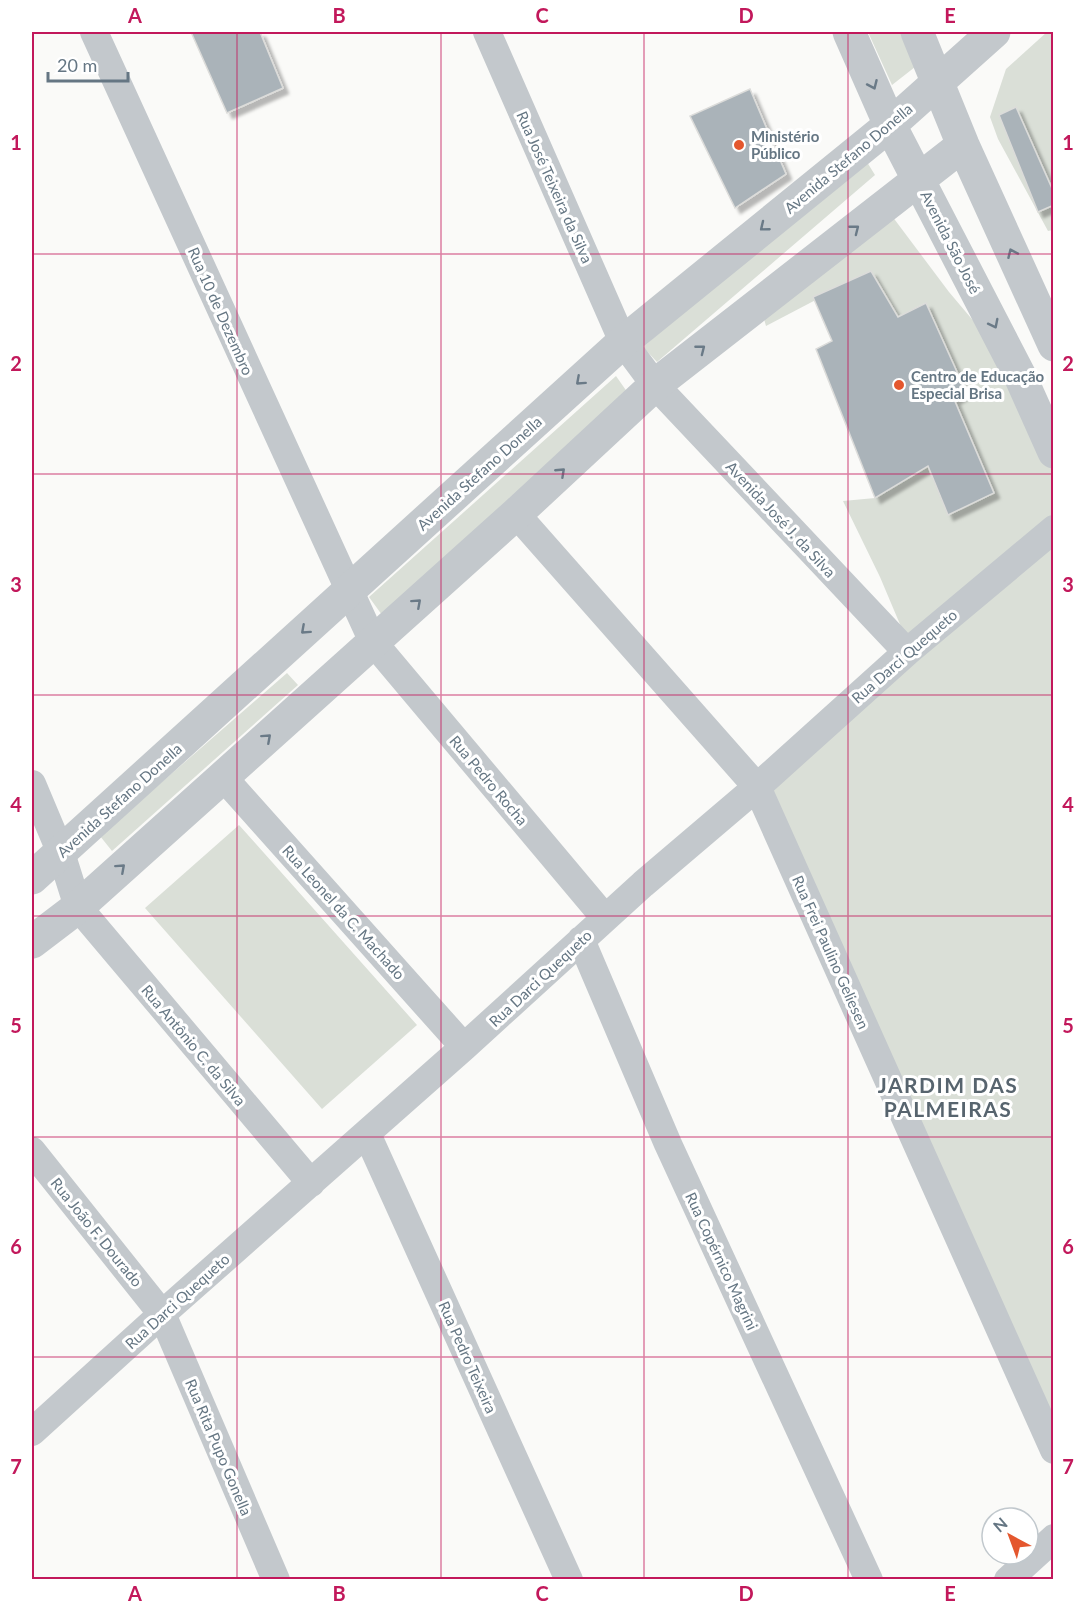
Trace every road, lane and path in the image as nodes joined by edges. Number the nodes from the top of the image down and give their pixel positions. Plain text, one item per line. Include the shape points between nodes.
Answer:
1 (94, 32) edge
2 (487, 32) edge
3 (849, 32) edge
4 (917, 32) edge
5 (994, 32) edge
6 (938, 82) junction
7 (890, 125) junction
8 (963, 145) junction
9 (918, 179) junction
10 (623, 342) junction
11 (1053, 345) edge
12 (655, 385) junction
13 (1053, 452) edge
14 (516, 514) junction
15 (1053, 529) edge
16 (348, 591) junction
17 (373, 642) junction
18 (907, 652) junction
19 (223, 777) junction
20 (32, 784) edge
21 (757, 786) junction
22 (61, 853) junction
23 (32, 879) edge
24 (78, 907) junction
25 (604, 918) junction
26 (581, 940) junction
27 (32, 942) edge
28 (464, 1047) junction
29 (366, 1134) junction
30 (32, 1151) edge
31 (311, 1183) junction
32 (162, 1314) junction
33 (32, 1432) edge
34 (1053, 1450) edge
35 (1053, 1539) edge
36 (276, 1580) edge
37 (569, 1580) edge
38 (869, 1580) edge
39 (1008, 1580) edge

1 - 16 street, Rua 10 de Dezembro
2 - 10 street, Rua José Teixeira da Silva
3 -> 7 street, Avenida São José
4 - 6 street
5 - 6 street, Avenida Stefano Donella
6 - 7 street, Avenida Stefano Donella
6 - 8 street
7 - 9 street, Avenida São José
7 -> 10 street, Avenida Stefano Donella
8 - 9 street
11 -> 8 street
12 -> 9 street
9 -> 13 street, Avenida São José via 1020,376
10 - 12 street, Rua José Teixeira da Silva
10 -> 16 street, Avenida Stefano Donella
14 -> 12 street
12 - 18 street, Avenida José J. da Silva
17 -> 14 street
14 - 21 street, Rua Frei Paulino Geliesen
15 - 18 street, Rua Darci Quequeto
16 - 17 street, Rua 10 de Dezembro
16 -> 22 street, Avenida Stefano Donella
19 -> 17 street
17 - 25 street, Rua Pedro Rocha
18 - 21 street, Rua Darci Quequeto
24 -> 19 street
19 - 28 street, Rua Leonel da C. Machado
20 - 22 street
21 - 25 street, Rua Darci Quequeto
21 - 34 street, Rua Frei Paulino Geliesen
22 - 23 street, Avenida Stefano Donella
22 - 24 street
24 - 27 street
24 - 31 street, Rua Antônio C. da Silva
25 - 26 street, Rua Darci Quequeto
26 - 28 street, Rua Darci Quequeto
26 - 38 street, Rua Copérnico Magrini via 668,1144
28 - 29 street, Rua Darci Quequeto
29 - 31 street, Rua Darci Quequeto
29 - 37 street, Rua Pedro Teixeira
30 - 32 street, Rua João F. Dourado
31 - 32 street, Rua Darci Quequeto
32 - 33 street, Rua Darci Quequeto
32 - 36 street, Rua Rita Pupo Gonella
35 - 39 street

